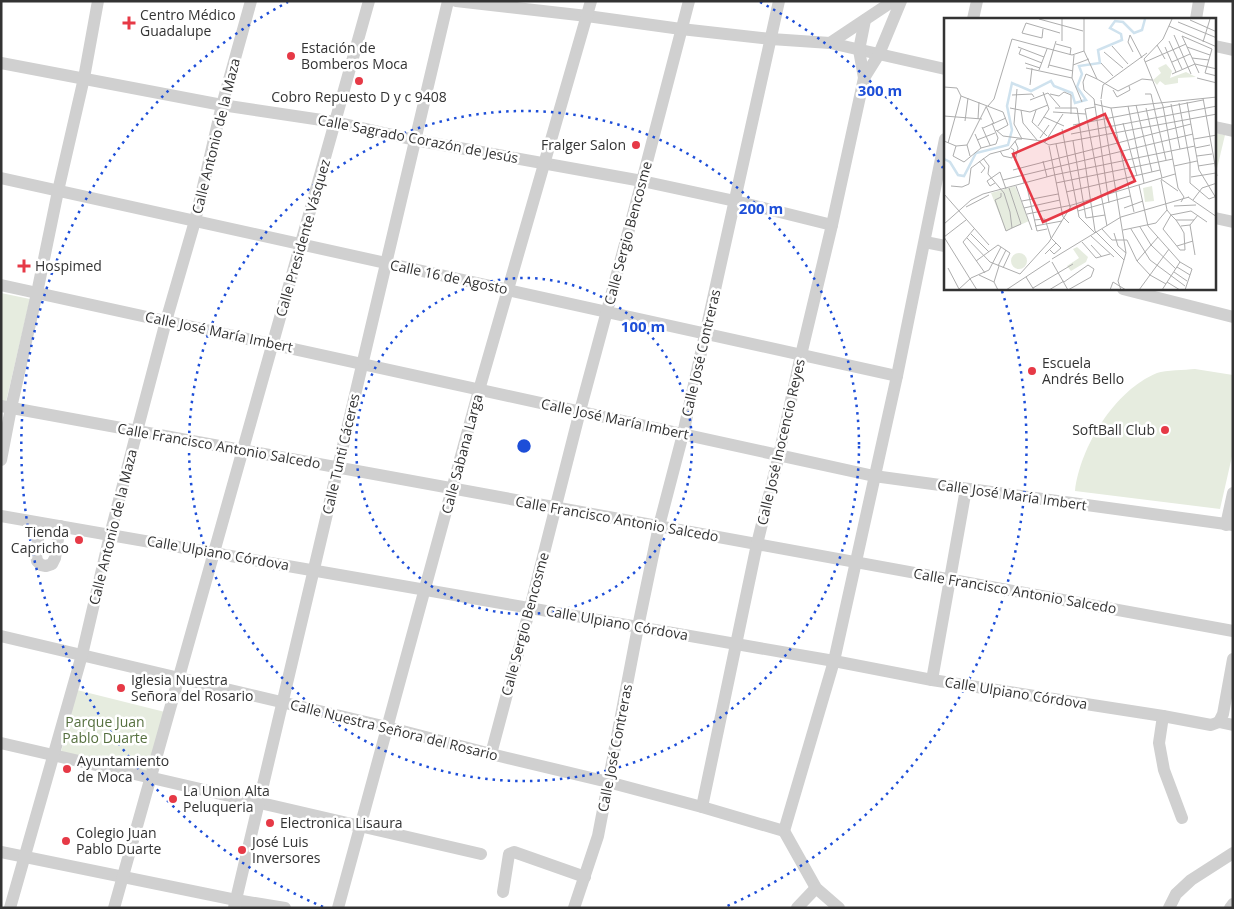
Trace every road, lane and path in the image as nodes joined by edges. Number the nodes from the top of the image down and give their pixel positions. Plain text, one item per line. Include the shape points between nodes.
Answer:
1 (98, 1) edge
2 (251, 1) edge
3 (369, 1) edge
4 (448, 1) edge
5 (456, 1) edge
6 (591, 1) edge
7 (689, 1) edge
8 (779, 1) edge
9 (893, 1) edge
10 (901, 1) edge
11 (977, 1) edge
12 (1199, 1) edge
13 (587, 16) junction
14 (973, 18) edge
15 (1196, 18) edge
16 (865, 20) junction
17 (681, 29) junction
18 (771, 39) junction
19 (830, 43) junction
20 (1216, 46) edge
21 (859, 50) junction
22 (1233, 50) edge
23 (879, 54) junction
24 (1, 63) edge
25 (944, 69) edge
26 (84, 78) junction
27 (864, 78) junction
28 (222, 105) junction
29 (335, 122) junction
30 (1216, 127) edge
31 (1233, 131) edge
32 (415, 140) junction
33 (943, 161) edge
34 (545, 163) junction
35 (1, 178) edge
36 (642, 181) junction
37 (58, 191) junction
38 (735, 201) junction
39 (1216, 218) edge
40 (195, 221) junction
41 (1233, 222) edge
42 (832, 225) junction
43 (925, 242) junction
44 (301, 244) junction
45 (944, 246) edge
46 (386, 263) junction
47 (1, 285) edge
48 (508, 290) junction
49 (1127, 290) edge
50 (37, 293) junction
51 (607, 312) junction
52 (1233, 317) edge
53 (166, 321) junction
54 (705, 334) junction
55 (273, 344) junction
56 (801, 355) junction
57 (362, 364) junction
58 (897, 376) junction
59 (479, 390) junction
60 (6, 407) edge
61 (580, 412) junction
62 (137, 431) junction
63 (683, 434) junction
64 (243, 450) junction
65 (779, 455) junction
66 (1, 460) edge
67 (338, 468) junction
68 (874, 476) junction
69 (453, 489) junction
70 (966, 489) junction
71 (1233, 493) edge
72 (555, 507) junction
73 (1, 516) edge
74 (40, 524) junction
75 (1229, 525) edge
76 (60, 526) junction
77 (659, 526) junction
78 (110, 535) junction
79 (757, 544) junction
80 (214, 552) junction
81 (856, 562) junction
82 (314, 570) junction
83 (950, 579) junction
84 (425, 590) junction
85 (530, 608) junction
86 (638, 626) junction
87 (1233, 631) edge
88 (1, 636) edge
89 (737, 644) junction
90 (82, 655) junction
91 (1233, 658) edge
92 (834, 661) junction
93 (179, 677) junction
94 (932, 680) junction
95 (1231, 680) edge
96 (283, 702) junction
97 (1163, 716) junction
98 (1219, 722) junction
99 (1233, 724) edge
100 (387, 727) junction
101 (1, 743) edge
102 (491, 754) junction
103 (53, 755) junction
104 (151, 778) junction
105 (608, 782) junction
106 (259, 803) junction
107 (702, 807) junction
108 (1182, 818) dead end
109 (360, 826) junction
110 (784, 831) junction
111 (1, 852) edge
112 (1233, 853) edge
113 (480, 854) dead end
114 (24, 856) junction
115 (123, 877) junction
116 (584, 877) junction
117 (816, 888) junction
118 (503, 892) dead end
119 (235, 904) edge
120 (1233, 904) edge
121 (10, 908) edge
122 (114, 908) edge
123 (285, 908) edge
124 (338, 908) edge
125 (574, 908) edge
126 (797, 908) edge
127 (839, 908) edge
128 (1169, 908) edge
129 (1230, 908) edge

1 - 26 street
2 - 28 street, Calle Antonio de la Maza
3 - 29 street, Calle Presidente Vásquez
4 - 32 street, Calle Tunti Cáceres
5 - 13 street
6 - 13 street, Calle Sabana Larga
7 - 17 street, Calle Sergio Bencosme
8 - 18 street, Calle José Contreras
9 - 16 street
10 - 23 street, Calle José Inocencio Reyes
11 - 14 street
12 - 15 street
13 - 17 street
13 - 34 street, Calle Sabana Larga
16 - 19 street
16 - 21 street, Calle José Inocencio Reyes
17 - 18 street
17 - 36 street, Calle Sergio Bencosme
18 - 19 street
18 - 38 street, Calle José Contreras
19 - 21 street
20 - 22 street
21 - 23 street
21 - 27 street, Calle José Inocencio Reyes
23 - 25 street
23 - 27 street, Calle José Inocencio Reyes
24 - 26 street, Calle Sagrado Corazón de Jesús
26 - 28 street, Calle Sagrado Corazón de Jesús
26 - 37 street
27 - 42 street, Calle José Inocencio Reyes
28 - 29 street, Calle Sagrado Corazón de Jesús
28 - 40 street, Calle Antonio de la Maza
29 - 32 street, Calle Sagrado Corazón de Jesús
29 - 44 street, Calle Presidente Vásquez
30 - 31 street
32 - 34 street, Calle Sagrado Corazón de Jesús
32 - 46 street, Calle Tunti Cáceres
33 - 43 street
34 - 36 street, Calle Sagrado Corazón de Jesús
34 - 48 street, Calle Sabana Larga
35 - 37 street, Calle 16 de Agosto
36 - 38 street, Calle Sagrado Corazón de Jesús
36 - 51 street, Calle Sergio Bencosme
37 - 40 street, Calle 16 de Agosto
37 - 50 street
38 - 42 street, Calle Sagrado Corazón de Jesús
38 - 54 street, Calle José Contreras
39 - 41 street
40 - 44 street, Calle 16 de Agosto
40 - 53 street, Calle Antonio de la Maza
42 - 56 street, Calle José Inocencio Reyes
43 - 45 street
43 - 58 street
44 - 46 street, Calle 16 de Agosto
44 - 55 street, Calle Presidente Vásquez
46 - 48 street, Calle 16 de Agosto
46 - 57 street, Calle Tunti Cáceres
47 - 50 street, Calle José María Imbert
48 - 51 street, Calle 16 de Agosto
48 - 59 street, Calle Sabana Larga
49 - 52 street
50 - 53 street, Calle José María Imbert
50 - 60 street
51 - 54 street, Calle 16 de Agosto
51 - 61 street, Calle Sergio Bencosme
53 - 55 street, Calle José María Imbert
53 - 62 street, Calle Antonio de la Maza
54 - 56 street, Calle 16 de Agosto
54 - 63 street, Calle José Contreras
55 - 57 street, Calle José María Imbert
55 - 64 street, Calle Presidente Vásquez
56 - 58 street, Calle 16 de Agosto
56 - 65 street, Calle José Inocencio Reyes
57 - 59 street, Calle José María Imbert
57 - 67 street, Calle Tunti Cáceres
58 - 68 street
59 - 61 street, Calle José María Imbert
59 - 69 street, Calle Sabana Larga
60 - 62 street, Calle Francisco Antonio Salcedo
60 - 66 street
61 - 63 street, Calle José María Imbert
61 - 72 street, Calle Sergio Bencosme
62 - 64 street, Calle Francisco Antonio Salcedo
62 - 78 street, Calle Antonio de la Maza
63 - 65 street, Calle José María Imbert
63 - 77 street, Calle José Contreras
64 - 67 street, Calle Francisco Antonio Salcedo
64 - 80 street, Calle Presidente Vásquez
65 - 68 street, Calle José María Imbert
65 - 79 street, Calle José Inocencio Reyes
67 - 69 street, Calle Francisco Antonio Salcedo
67 - 82 street, Calle Tunti Cáceres
68 - 70 street, Calle José María Imbert
68 - 81 street
69 - 72 street, Calle Francisco Antonio Salcedo
69 - 84 street, Calle Sabana Larga
70 - 75 street, Calle José María Imbert
70 - 83 street
71 - 75 street
72 - 77 street, Calle Francisco Antonio Salcedo
72 - 85 street, Calle Sergio Bencosme
73 - 74 street, Calle Ulpiano Córdova
74 - 76 street, Calle Ulpiano Córdova
74 - 76 street via 36,555 37,561 46,566 55,558
76 - 78 street, Calle Ulpiano Córdova
77 - 79 street, Calle Francisco Antonio Salcedo
77 - 86 street, Calle José Contreras
78 - 80 street, Calle Ulpiano Córdova
78 - 90 street, Calle Antonio de la Maza
79 - 81 street, Calle Francisco Antonio Salcedo
79 - 89 street, Calle José Inocencio Reyes
80 - 82 street, Calle Ulpiano Córdova
80 - 93 street, Calle Presidente Vásquez
81 - 83 street, Calle Francisco Antonio Salcedo
81 - 92 street
82 - 84 street, Calle Ulpiano Córdova
82 - 96 street, Calle Tunti Cáceres
83 - 87 street, Calle Francisco Antonio Salcedo
83 - 94 street
84 - 85 street, Calle Ulpiano Córdova
84 - 100 street, Calle Sabana Larga
85 - 86 street, Calle Ulpiano Córdova
85 - 102 street, Calle Sergio Bencosme
86 - 89 street, Calle Ulpiano Córdova
86 - 105 street, Calle José Contreras
88 - 90 street, Calle Nuestra Señora del Rosario
89 - 92 street, Calle Ulpiano Córdova
89 - 107 street, Calle José Inocencio Reyes
90 - 93 street, Calle Nuestra Señora del Rosario
90 - 103 street, Calle Antonio de la Maza
91 - 95 street
92 - 94 street, Calle Ulpiano Córdova
92 - 110 street
93 - 96 street, Calle Nuestra Señora del Rosario
93 - 104 street, Calle Presidente Vásquez
94 - 97 street, Calle Ulpiano Córdova
95 - 98 street
96 - 100 street, Calle Nuestra Señora del Rosario
96 - 106 street, Calle Tunti Cáceres
97 - 98 street, Calle Ulpiano Córdova via 1211,725
97 - 108 street via 1159,743 1164,770
98 - 99 street, Calle Ulpiano Córdova
100 - 102 street, Calle Nuestra Señora del Rosario
100 - 109 street, Calle Sabana Larga
101 - 103 street
102 - 105 street, Calle Nuestra Señora del Rosario
103 - 104 street
103 - 114 street, Calle Antonio de la Maza
104 - 106 street
104 - 115 street, Calle Presidente Vásquez
105 - 107 street, Calle Nuestra Señora del Rosario
105 - 116 street, Calle José Contreras via 598,836
106 - 109 street
106 - 119 street, Calle Tunti Cáceres
107 - 110 street, Calle Nuestra Señora del Rosario
109 - 113 street
109 - 124 street, Calle Sabana Larga
110 - 117 street
111 - 114 street
112 - 128 street via 1191,880 1176,894
114 - 115 street
114 - 121 street, Calle Antonio de la Maza
115 - 119 street
115 - 122 street, Calle Presidente Vásquez
116 - 118 street via 512,852
116 - 125 street, Calle José Contreras
117 - 126 street
117 - 127 street
119 - 123 street
120 - 129 street

